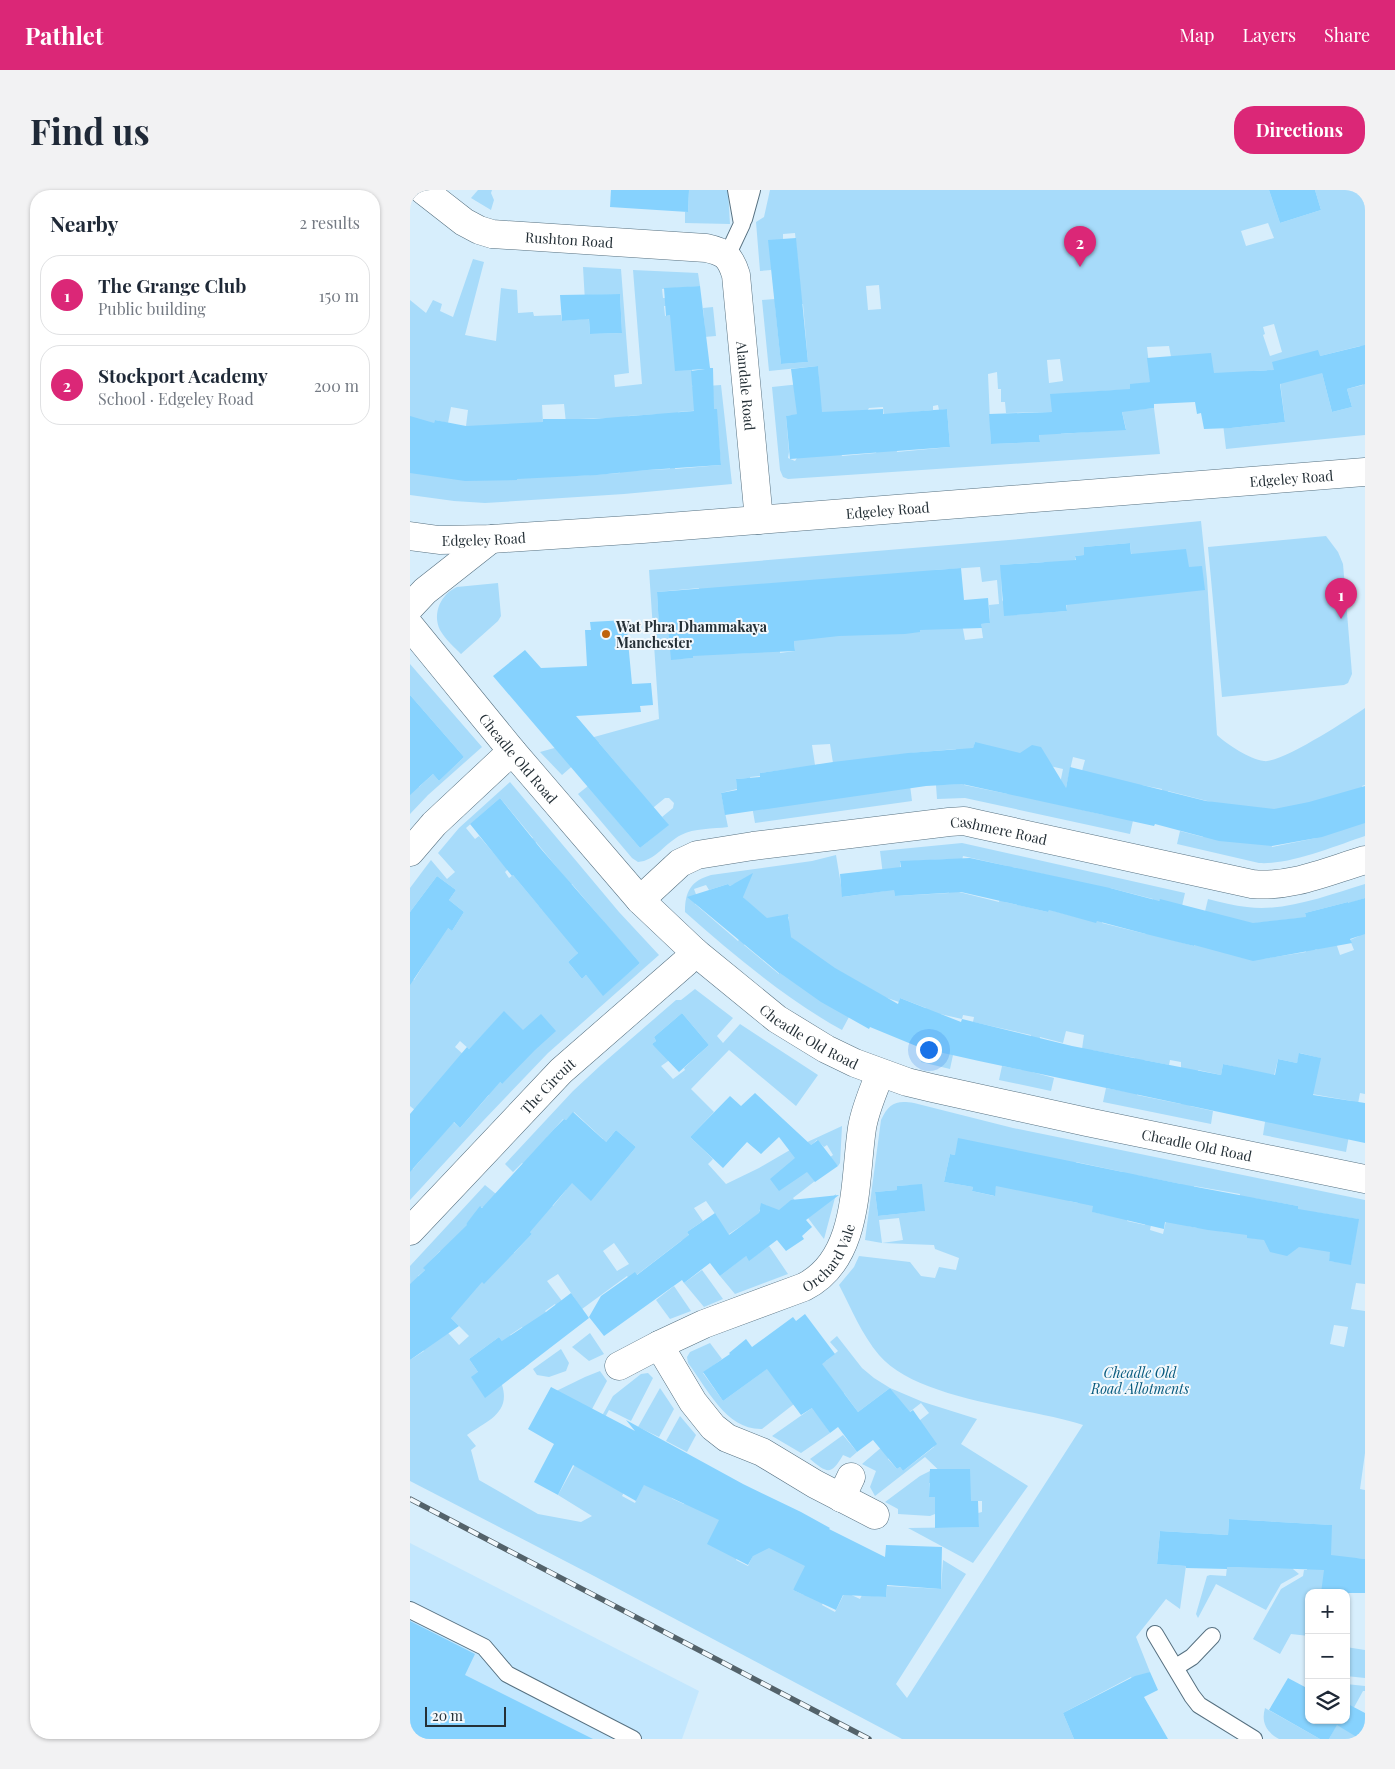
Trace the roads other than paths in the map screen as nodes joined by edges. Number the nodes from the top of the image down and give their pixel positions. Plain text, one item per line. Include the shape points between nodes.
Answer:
1 (423, 190) edge
2 (736, 190) edge
3 (752, 190) edge
4 (742, 224) junction
5 (727, 256) junction
6 (1365, 472) edge
7 (759, 520) junction
8 (410, 536) edge
9 (491, 539) junction
10 (410, 607) edge
11 (410, 626) edge
12 (512, 751) junction
13 (410, 852) edge
14 (1365, 860) edge
15 (640, 900) junction
16 (695, 952) junction
17 (880, 1073) junction
18 (1365, 1179) edge
19 (410, 1231) edge
20 (659, 1345) junction
21 (619, 1366) dead end
22 (875, 1515) dead end
23 (410, 1610) edge
24 (1155, 1634) dead end
25 (1212, 1636) dead end
26 (1176, 1667) junction
27 (633, 1739) edge
28 (1254, 1739) edge

1 - 5 street, Rushton Road via 464,222 488,233 706,248
2 - 4 lane
3 - 4 lane
4 - 5 lane
5 - 7 street, Alandale Road via 736,275
6 - 7 street, Edgeley Road
7 - 9 street, Edgeley Road
8 - 9 street, Edgeley Road via 439,540
9 - 10 street
11 - 12 street, Cheadle Old Road
12 - 13 street via 434,824
12 - 15 street, Cheadle Old Road
14 - 15 street, Cashmere Road via 1296,881 1263,886 977,824 950,822 697,855 680,863
15 - 16 street, Cheadle Old Road
16 - 17 street, Cheadle Old Road via 777,1019 835,1054
16 - 19 street, The Circuit via 561,1072
17 - 18 street, Cheadle Old Road via 941,1091
17 - 20 street, Orchard Vale via 862,1126 856,1190 849,1223 834,1262 817,1280 804,1287
20 - 21 street, Orchard Vale
20 - 22 street via 699,1412 713,1427 727,1438 762,1452 815,1484 846,1487
23 - 27 lane via 484,1647 507,1674
24 - 26 lane
25 - 26 lane via 1192,1657
26 - 28 lane via 1199,1705

